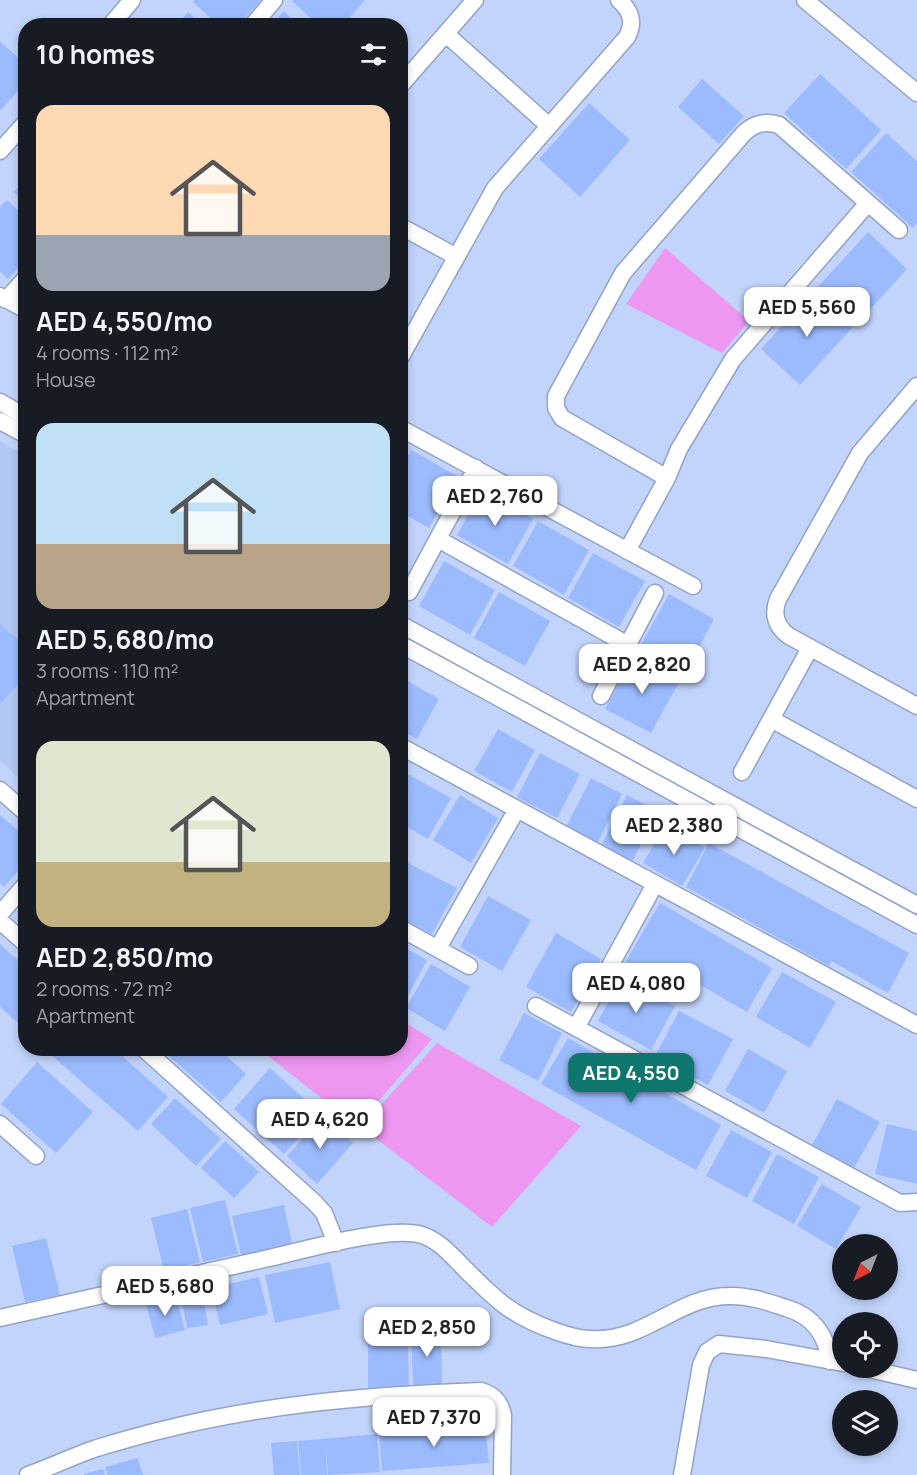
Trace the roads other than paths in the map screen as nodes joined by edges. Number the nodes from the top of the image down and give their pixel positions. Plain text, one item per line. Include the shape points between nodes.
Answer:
1 (132, 0) edge
2 (274, 0) edge
3 (475, 0) edge
4 (619, 0) edge
5 (805, 0) edge
6 (117, 18) edge
7 (259, 18) edge
8 (446, 34) junction
9 (408, 77) edge
10 (917, 93) edge
11 (548, 126) junction
12 (18, 131) edge
13 (0, 151) edge
14 (868, 203) junction
15 (408, 230) edge
16 (899, 230) dead end
17 (455, 256) junction
18 (18, 285) edge
19 (3, 298) edge
20 (18, 306) edge
21 (408, 343) edge
22 (917, 386) edge
23 (0, 402) edge
24 (18, 412) edge
25 (0, 421) edge
26 (18, 431) edge
27 (408, 435) edge
28 (476, 468) junction
29 (667, 478) junction
30 (438, 539) junction
31 (627, 551) junction
32 (693, 586) dead end
33 (409, 592) dead end
34 (655, 593) dead end
35 (408, 628) edge
36 (628, 645) junction
37 (408, 648) edge
38 (810, 648) junction
39 (601, 696) dead end
40 (917, 706) edge
41 (771, 719) junction
42 (408, 750) edge
43 (742, 772) dead end
44 (0, 790) edge
45 (917, 799) edge
46 (18, 806) edge
47 (516, 809) junction
48 (655, 884) junction
49 (18, 893) edge
50 (917, 905) edge
51 (0, 914) edge
52 (0, 921) edge
53 (917, 925) edge
54 (408, 932) edge
55 (18, 937) edge
56 (438, 948) junction
57 (469, 966) dead end
58 (536, 1006) dead end
59 (917, 1025) edge
60 (576, 1028) junction
61 (152, 1056) edge
62 (0, 1124) edge
63 (36, 1156) dead end
64 (917, 1202) edge
65 (336, 1243) junction
66 (0, 1318) edge
67 (832, 1354) edge
68 (832, 1361) edge
69 (898, 1376) edge
70 (917, 1380) edge
71 (33, 1474) edge
72 (502, 1475) edge
73 (682, 1475) edge

1 - 6 street
2 - 7 street
3 - 8 street
4 - 11 street via 630,12 632,21 627,37
5 - 10 street
8 - 9 street
8 - 11 street
11 - 17 street via 495,188
12 - 13 street
14 - 16 street
14 - 29 street via 738,352 679,449
14 - 29 street via 779,125 760,123 744,133 623,273 556,396 556,408 562,418
15 - 17 street
17 - 21 street
18 - 19 street
19 - 20 street
22 - 38 street via 860,453 776,605 775,617 780,628
23 - 24 street
25 - 26 street
27 - 28 street
28 - 30 street
28 - 31 street
29 - 31 street
30 - 33 street
30 - 36 street
31 - 32 street
34 - 36 street
35 - 50 street
36 - 39 street
37 - 53 street
38 - 40 street
38 - 41 street
41 - 43 street
41 - 45 street
42 - 47 street
44 - 46 street
47 - 48 street
47 - 56 street
48 - 59 street
48 - 60 street
49 - 51 street
52 - 55 street
54 - 56 street
56 - 57 street
58 - 60 street
60 - 64 street via 900,1203
61 - 65 street via 315,1203 324,1213
62 - 63 street
65 - 66 street
65 - 67 street via 398,1232 425,1236 440,1245 516,1315 588,1339 625,1337 705,1299 728,1296 799,1312 824,1337
68 - 73 street via 766,1349 719,1344 712,1348 700,1365
69 - 70 street
71 - 72 street via 95,1449 223,1417 351,1399 481,1391 496,1399 501,1407

